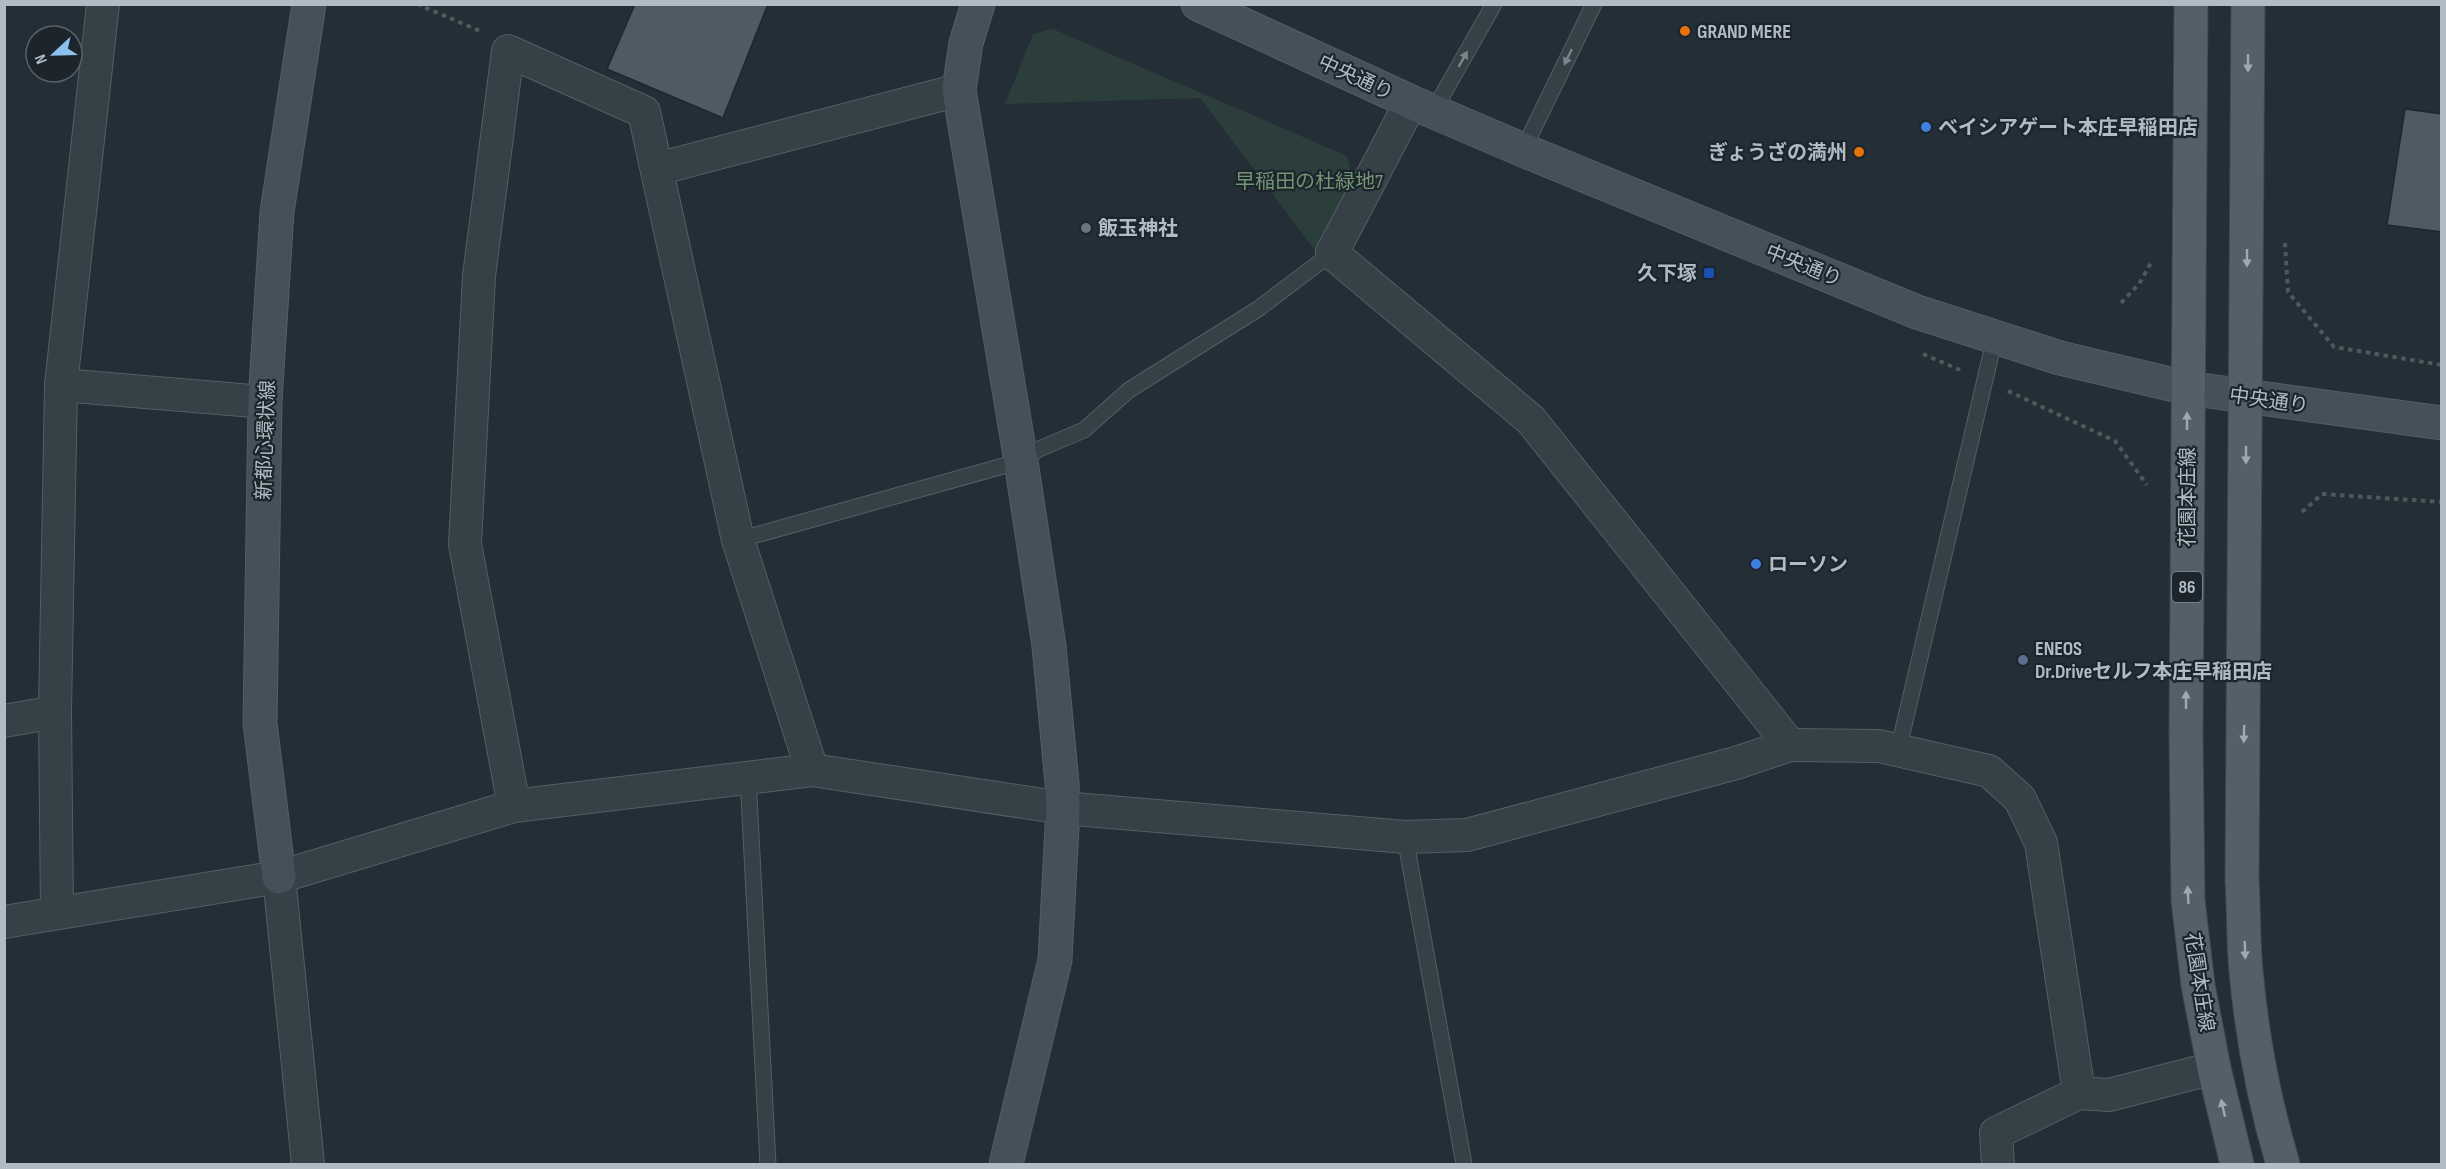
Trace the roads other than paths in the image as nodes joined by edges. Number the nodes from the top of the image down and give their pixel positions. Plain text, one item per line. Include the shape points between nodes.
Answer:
1 (103, 4) edge
2 (309, 4) edge
3 (978, 4) edge
4 (1198, 4) edge
5 (1494, 4) edge
6 (1594, 4) edge
7 (2191, 4) edge
8 (2248, 4) edge
9 (959, 90) junction
10 (1423, 106) junction
11 (1523, 150) junction
12 (657, 169) junction
13 (1332, 253) junction
14 (1995, 338) junction
15 (61, 385) junction
16 (2187, 388) junction
17 (2247, 397) junction
18 (265, 402) junction
19 (2442, 423) edge
20 (1021, 461) junction
21 (738, 540) junction
22 (55, 712) junction
23 (4, 721) edge
24 (1790, 745) junction
25 (1898, 751) junction
26 (812, 770) junction
27 (748, 777) junction
28 (514, 806) junction
29 (1064, 808) junction
30 (1405, 837) junction
31 (279, 877) junction
32 (57, 913) junction
33 (4, 922) edge
34 (2214, 1068) junction
35 (2079, 1093) junction
36 (308, 1164) edge
37 (768, 1164) edge
38 (1006, 1164) edge
39 (1464, 1164) edge
40 (1998, 1164) edge
41 (2237, 1164) edge
42 (2283, 1164) edge

1 - 15 street
2 - 18 street, 新都心環状線 via 277,212
3 - 9 street via 966,44
4 - 10 street, 中央通り
10 -> 5 lane
6 -> 11 lane
7 - 16 main road, 花園本庄線 / 86
8 -> 17 main road
9 - 12 street
9 - 20 street
10 - 11 street, 中央通り
10 - 13 street
11 - 14 street, 中央通り via 1917,312
12 - 21 street
12 - 28 street via 644,112 508,51 479,276 465,544
13 - 20 lane via 1258,309 1129,390 1084,430
13 - 24 street via 1532,420
14 - 16 street, 中央通り
14 - 25 lane
15 - 18 street
15 - 22 street
16 - 17 street, 中央通り
34 -> 16 main road, 花園本庄線 / 86 via 2198,985 2188,900
17 - 19 street, 中央通り
17 -> 42 main road via 2242,859 2246,970 2255,1047
18 - 31 street, 新都心環状線 via 260,723
20 - 21 lane
20 - 29 street via 1049,646
21 - 26 street
22 - 23 street
22 - 32 street
24 - 25 street via 1879,746
24 - 30 street via 1467,835
25 - 35 street via 1989,771 2020,799 2041,843
26 - 27 street
26 - 29 street
27 - 28 street
27 - 37 lane
28 - 31 street
29 - 30 street
29 - 38 street via 1055,960
30 - 39 lane
31 - 32 street
31 - 36 street
32 - 33 street
34 - 35 street via 2109,1095
41 -> 34 main road, 花園本庄線 / 86
35 - 40 street via 1996,1133

